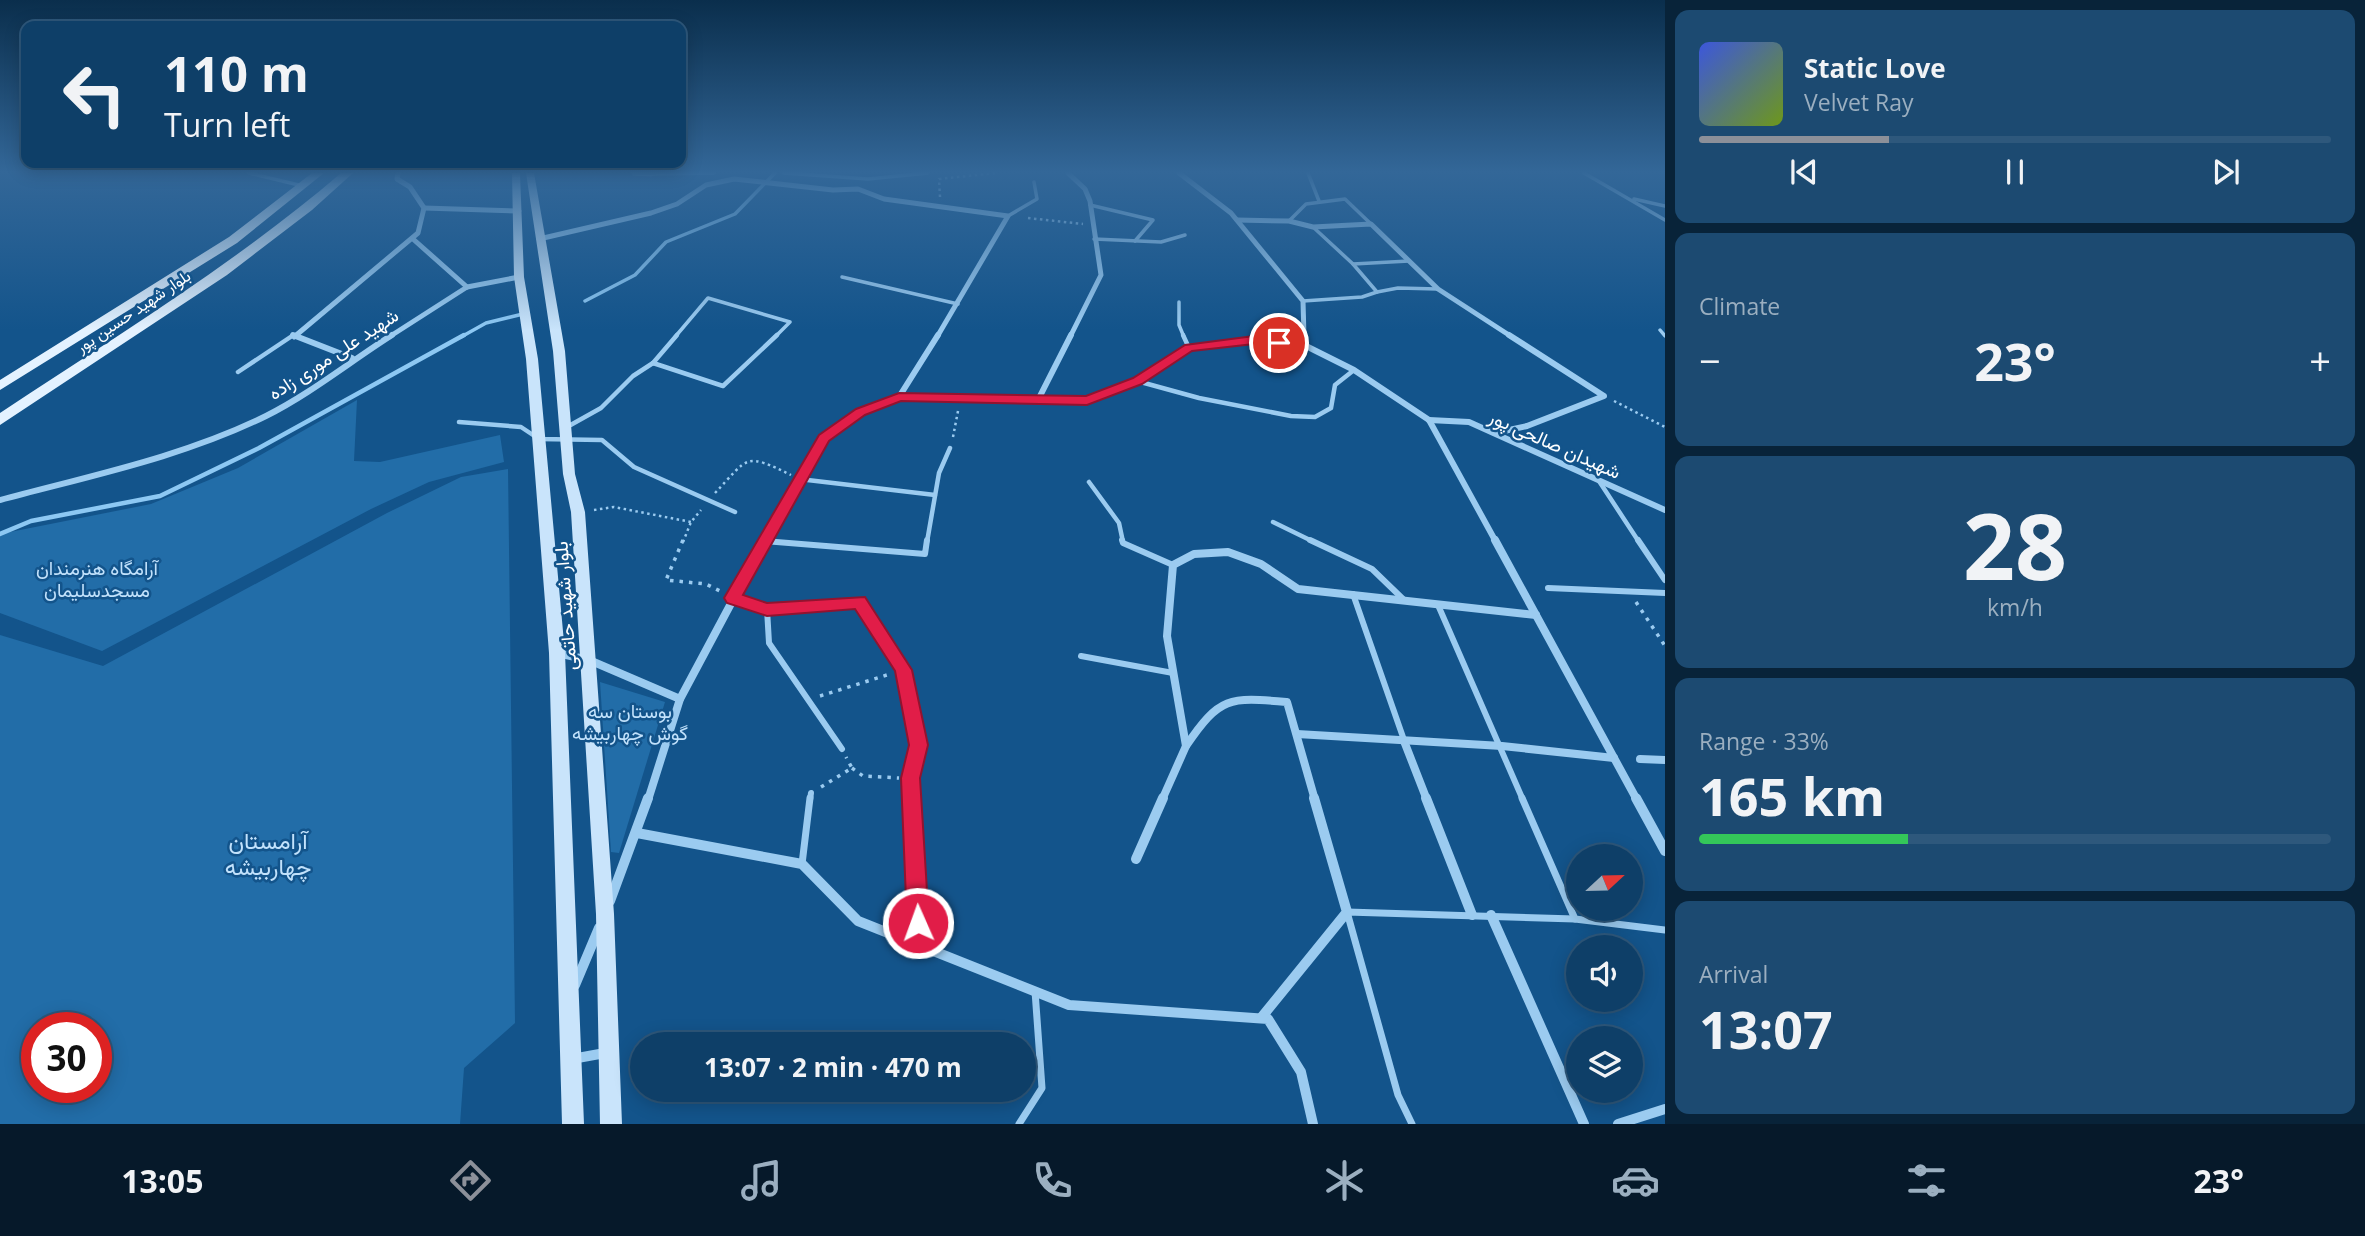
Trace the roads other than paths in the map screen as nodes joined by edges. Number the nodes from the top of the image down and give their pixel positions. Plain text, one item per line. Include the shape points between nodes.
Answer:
1 (252, 225) edge
2 (284, 225) edge
3 (420, 225) edge
4 (519, 225) edge
5 (537, 225) edge
6 (595, 225) edge
7 (1002, 225) edge
8 (1092, 225) edge
9 (1148, 225) edge
10 (1241, 225) edge
11 (1304, 225) edge
12 (1350, 225) edge
13 (1372, 225) edge
14 (1313, 228) junction
15 (1185, 235) dead end
16 (413, 239) junction
17 (539, 239) junction
18 (1094, 239) junction
19 (1135, 241) junction
20 (1409, 261) junction
21 (1353, 264) junction
22 (519, 277) junction
23 (842, 277) dead end
24 (467, 287) junction
25 (1438, 289) junction
26 (1377, 292) junction
27 (1303, 300) junction
28 (1179, 302) dead end
29 (958, 304) junction
30 (1660, 330) dead end
31 (1665, 336) edge
32 (292, 337) junction
33 (1304, 345) junction
34 (1189, 348) junction
35 (352, 358) junction
36 (653, 363) junction
37 (1353, 370) junction
38 (238, 372) dead end
39 (1137, 381) junction
40 (0, 386) edge
41 (899, 397) junction
42 (1038, 400) junction
43 (0, 420) edge
44 (1429, 420) junction
45 (459, 422) dead end
46 (1495, 432) junction
47 (566, 434) junction
48 (539, 439) junction
49 (950, 448) road end
50 (800, 479) junction
51 (1598, 480) junction
52 (1089, 482) dead end
53 (935, 495) junction
54 (0, 500) edge
55 (1665, 510) edge
56 (735, 512) dead end
57 (1273, 522) dead end
58 (764, 541) junction
59 (1173, 565) junction
60 (1665, 580) edge
61 (1548, 588) dead end
62 (1665, 593) edge
63 (1353, 594) junction
64 (733, 598) junction
65 (1403, 599) junction
66 (1437, 602) junction
67 (767, 609) junction
68 (1536, 615) junction
69 (557, 653) junction
70 (1081, 656) dead end
71 (589, 660) junction
72 (1173, 673) junction
73 (680, 699) junction
74 (1297, 734) junction
75 (1404, 741) junction
76 (1186, 746) junction
77 (1502, 746) junction
78 (842, 749) road end
79 (1614, 758) junction
80 (1640, 760) dead end
81 (1665, 760) edge
82 (811, 793) road end
83 (637, 833) junction
84 (1665, 851) edge
85 (1136, 859) dead end
86 (802, 864) junction
87 (1566, 898) edge
88 (1347, 912) junction
89 (605, 914) junction
90 (1472, 915) junction
91 (1491, 915) junction
92 (1566, 919) edge
93 (1591, 921) edge
94 (1665, 930) edge
95 (918, 945) junction
96 (1035, 991) junction
97 (568, 1000) junction
98 (1261, 1018) junction
99 (608, 1052) junction
100 (571, 1059) junction
101 (1665, 1109) edge
102 (573, 1124) edge
103 (611, 1124) edge
104 (1020, 1124) edge
105 (1313, 1124) edge
106 (1412, 1124) edge
107 (1584, 1124) edge
108 (1618, 1124) edge

1 - 40 main road, بلوار شهيد حسین پور
2 - 43 main road, بلوار شهيد حسین پور via 183,300
3 - 16 street
4 - 22 main road, بلوار شهید حاتمی
5 - 17 main road, بلوار شهید حاتمی
6 - 17 street
7 - 29 street
8 - 18 street
9 - 19 lane
10 - 27 street
11 - 14 street
12 - 14 street
13 - 20 street
14 - 21 lane
15 - 19 lane via 1161,242
16 - 24 street
16 - 32 street
17 - 47 main road, بلوار شهید حاتمی via 559,351
18 - 19 lane
18 - 42 street via 1101,275
20 - 21 lane
20 - 25 street
21 - 26 lane
22 - 24 street, شهید علی موری زاده
22 - 48 main road, بلوار شهید حاتمی
23 - 29 lane
24 - 35 street, شهید علی موری زاده
25 - 26 lane
25 - 46 street via 1604,396 1527,426
26 - 27 lane
27 - 33 street
28 - 34 lane via 1180,325
29 - 41 street
30 - 31 lane
32 - 35 street
32 - 38 lane
33 - 34 street via 1254,340
33 - 37 street
34 - 39 street
35 - 54 street, شهید علی موری زاده via 267,415 213,438
36 - 36 lane via 708,298 790,322 723,386
36 - 47 lane
37 - 39 lane via 1335,385 1331,408 1315,417 1199,398
37 - 44 street
39 - 42 street via 1087,400
41 - 42 street
41 - 50 street via 861,412 824,438
44 - 46 street, شهیدان صالحی پور via 1469,422
44 - 68 street
45 - 48 lane via 521,427
46 - 51 street, شهیدان صالحی پور
47 - 48 lane
47 - 56 lane via 602,440 634,467
47 - 71 main road, بلوار شهید حاتمی via 578,512
48 - 69 main road, بلوار شهید حاتمی
49 - 53 lane
50 - 53 lane
50 - 58 street
51 - 55 street, شهیدان صالحی پور
51 - 60 lane
52 - 59 lane via 1119,523 1123,543
53 - 58 lane via 925,555
57 - 65 lane via 1372,569
58 - 64 street
59 - 63 street via 1194,554 1228,552 1261,564 1298,589
59 - 72 street via 1167,636
61 - 62 lane
63 - 65 street
63 - 75 lane
64 - 67 street
64 - 73 street
65 - 66 street
66 - 68 street
66 - 77 lane
67 - 78 lane via 769,643
67 - 95 street via 859,602 903,670 919,745 911,778
68 - 79 street
69 - 71 street
69 - 97 main road, بلوار شهید حاتمی
70 - 72 lane
71 - 73 street
71 - 89 main road, بلوار شهید حاتمی
72 - 76 street
73 - 83 street
74 - 75 street
74 - 76 street via 1287,702 1237,698 1209,709
74 - 88 street
75 - 77 street
75 - 90 street
76 - 85 street
77 - 79 street
77 - 87 lane
79 - 84 street
80 - 81 street
82 - 86 lane
83 - 86 street
83 - 89 street
86 - 95 street via 858,920
88 - 90 lane
88 - 98 street
88 - 106 lane via 1398,1095
89 - 97 street
89 - 99 main road, بلوار شهید حاتمی
90 - 91 lane
91 - 92 lane
91 - 107 street
93 - 94 lane
95 - 96 street
96 - 98 street via 1069,1005
96 - 104 lane via 1042,1088
97 - 100 main road, بلوار شهید حاتمی
98 - 105 street via 1268,1019 1300,1072
99 - 100 street
99 - 103 main road, بلوار شهید حاتمی
100 - 102 main road, بلوار شهید حاتمی
101 - 108 street

